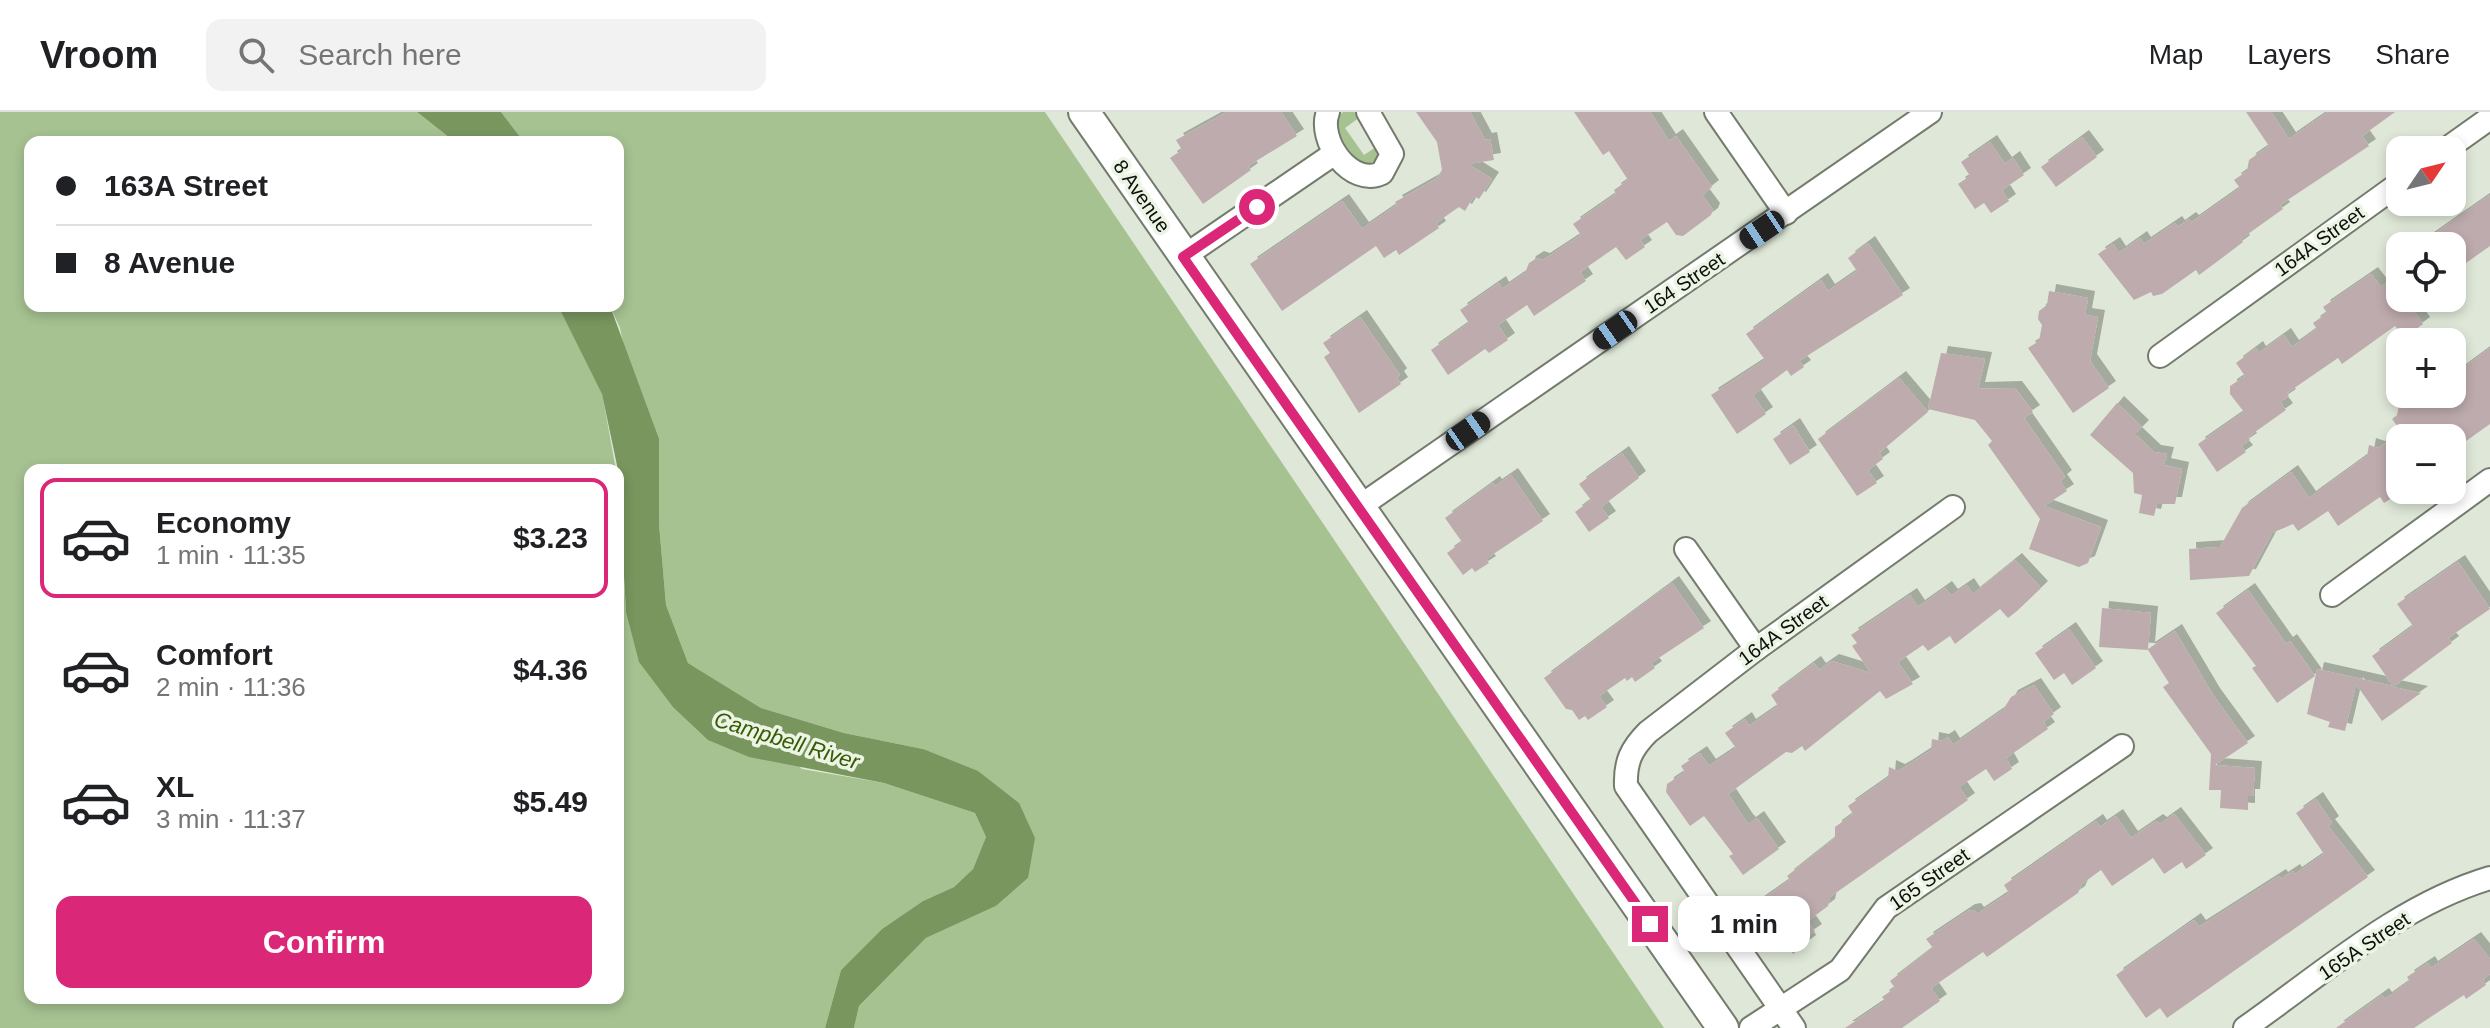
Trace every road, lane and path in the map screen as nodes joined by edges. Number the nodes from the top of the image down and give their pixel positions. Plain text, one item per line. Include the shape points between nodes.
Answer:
1 (1084, 112) edge
2 (1328, 112) edge
3 (1368, 112) edge
4 (1716, 112) edge
5 (1930, 112) edge
6 (2490, 118) edge
7 (2465, 136) edge
8 (1335, 153) junction
9 (2386, 193) edge
10 (1786, 213) junction
11 (1183, 257) junction
12 (2160, 356) dead end
13 (2490, 480) edge
14 (1359, 507) junction
15 (1953, 507) dead end
16 (1686, 549) dead end
17 (2332, 595) dead end
18 (1756, 649) junction
19 (2122, 746) dead end
20 (2490, 878) edge
21 (1781, 1009) junction
22 (1723, 1028) edge
23 (1751, 1028) edge
24 (1794, 1028) edge
25 (2245, 1028) edge

1 - 11 main road, 8 Avenue
2 - 8 street via 1325,130
3 - 8 street via 1391,146 1387,168 1376,176 1361,176
4 - 10 street
5 - 10 street, 164 Street
6 - 7 street
8 - 11 street
9 - 12 street, 164A Street
10 - 14 street, 164 Street
11 - 14 main road, 8 Avenue
13 - 17 street
14 - 22 main road, 8 Avenue
15 - 18 street, 164A Street
16 - 18 street
18 - 21 street, 164A Street via 1648,732 1626,764 1626,786
19 - 21 street, 165 Street via 1886,908 1840,970
20 - 25 street, 165A Street via 2432,900
21 - 23 street, 165 Street
21 - 24 street

